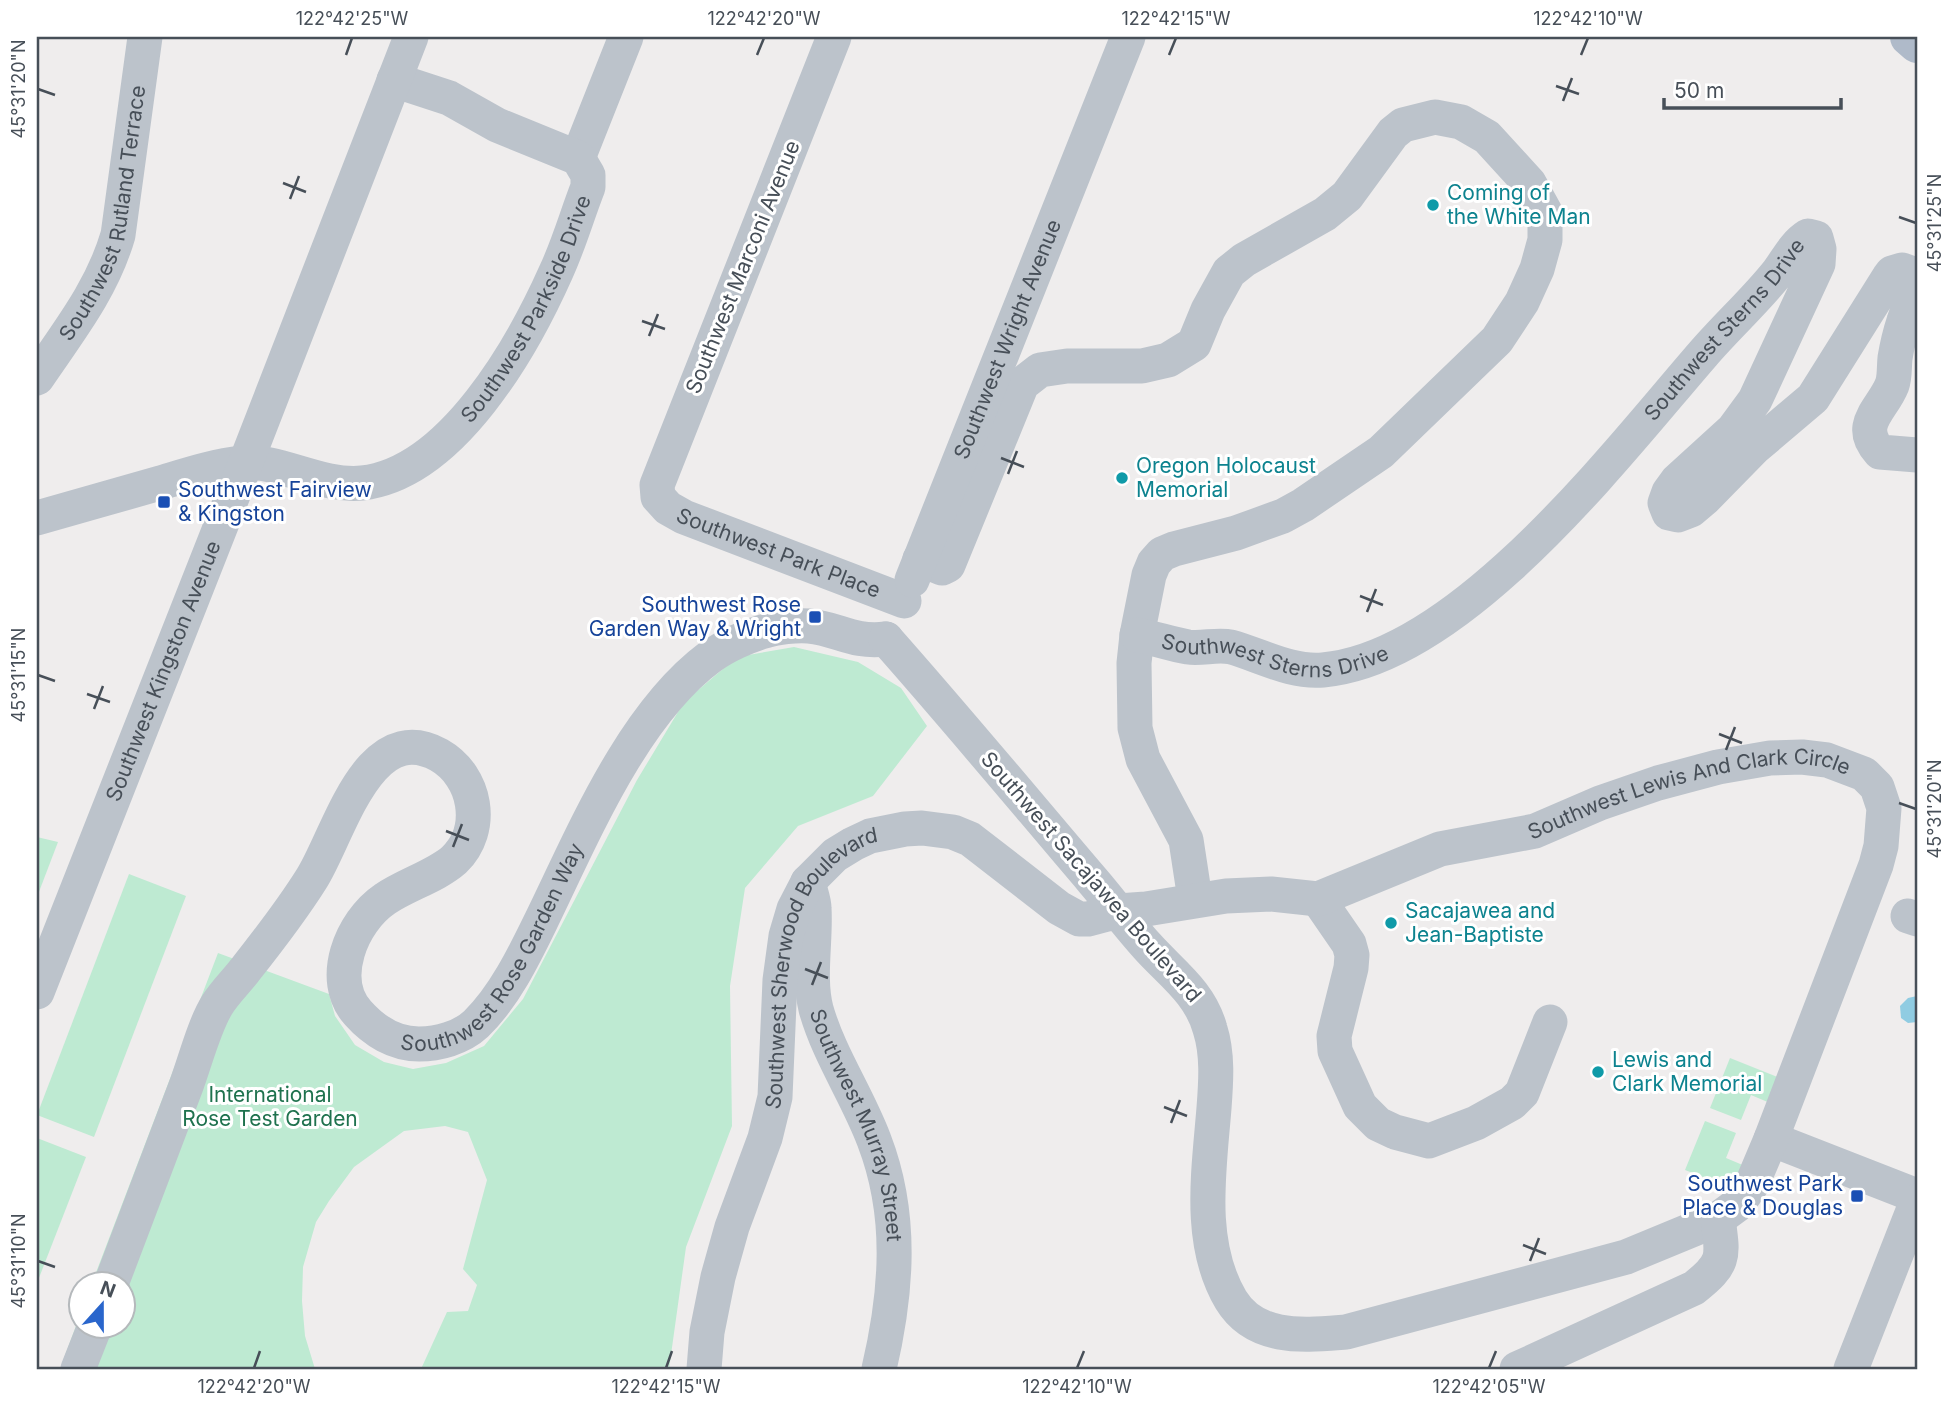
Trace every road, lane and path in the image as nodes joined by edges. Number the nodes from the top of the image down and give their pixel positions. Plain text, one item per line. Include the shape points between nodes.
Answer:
1 (145, 37) edge
2 (411, 37) edge
3 (626, 37) edge
4 (834, 37) edge
5 (1128, 37) edge
6 (1909, 37) edge
7 (1917, 44) edge
8 (394, 80) junction
9 (578, 158) junction
10 (37, 378) edge
11 (1917, 455) edge
12 (247, 462) junction
13 (658, 498) joint
14 (37, 518) edge
15 (920, 559) junction
16 (904, 601) junction
17 (1137, 635) junction
18 (886, 639) junction
19 (808, 882) junction
20 (1195, 899) junction
21 (1318, 899) junction
22 (1118, 911) junction
23 (37, 992) edge
24 (1550, 1022) dead end
25 (1771, 1139) junction
26 (1917, 1198) edge
27 (1718, 1219) junction
28 (116, 1270) edge
29 (89, 1340) edge
30 (78, 1369) edge
31 (704, 1369) edge
32 (879, 1369) edge
33 (1517, 1369) edge
34 (1851, 1369) edge

1 - 10 street, Southwest Rutland Terrace via 111,260 99,287
2 - 8 street, Southwest Kingston Avenue
3 - 9 street
4 - 13 street, Southwest Marconi Avenue via 657,485
5 - 15 street, Southwest Wright Avenue
6 - 7 main road
8 - 9 street, Southwest Parkside Drive via 449,98 498,125
8 - 12 street, Southwest Kingston Avenue
9 - 12 street, Southwest Parkside Drive via 588,174 588,187 556,271 509,360 481,403 447,439 395,474 361,483 326,482
11 - 17 street, Southwest Sterns Drive via 1880,452 1871,443 1871,419 1893,382 1899,341 1916,285 1913,274 1902,270 1889,277 1813,398 1691,510 1670,513 1665,503 1677,481 1733,430 1755,400 1818,264 1816,238 1808,236 1797,243 1778,271 1583,496 1452,614 1406,642 1346,667 1319,671 1283,665 1228,646 1189,647
12 - 14 street
12 - 23 street, Southwest Kingston Avenue
13 - 16 street, Southwest Park Place via 684,517
15 - 16 street, Southwest Wright Avenue
15 - 17 street via 942,568 948,565 1022,384 1029,377 1040,370 1067,366 1142,366 1168,360 1194,344 1229,272 1347,196 1403,125 1435,117 1461,122 1487,137 1529,183 1545,212 1545,240 1537,269 1497,340 1381,452 1303,505 1236,533 1163,554 1149,575
16 - 18 street, Southwest Wright Avenue
17 - 20 street, Southwest Sterns Drive via 1135,728 1143,759 1186,840
18 - 22 street, Southwest Sacajawea Boulevard
18 - 28 street, Southwest Rose Garden Way via 865,642 808,626 768,629 712,654 667,698 616,770 532,940 497,999 474,1026 454,1038 422,1044 398,1042 371,1027 354,1009 345,988 344,967 361,925 382,900 453,861 468,840 474,811 464,780 452,763 434,752 415,746 395,749 378,759 350,802 313,877 216,1006
19 - 22 street, Southwest Sherwood Boulevard via 835,855 870,836 929,828 970,839 1079,919
19 - 31 street, Southwest Sherwood Boulevard via 786,936 775,1097 718,1277
19 - 32 street, Southwest Murray Street via 814,908 815,1005 874,1139 892,1212 895,1266
20 - 21 street, Southwest Lewis And Clark Circle via 1252,894
20 - 22 street, Southwest Lewis And Clark Circle
21 - 24 street via 1352,955 1334,1036 1335,1051 1360,1106 1378,1124 1429,1140 1476,1123 1512,1103 1522,1093
21 - 25 street, Southwest Lewis And Clark Circle via 1440,849 1535,831 1600,803 1718,767 1802,757 1827,760 1864,774 1877,787 1884,808 1881,846
22 - 27 street, Southwest Sacajawea Boulevard via 1192,992 1207,1018 1216,1075 1208,1182 1210,1238 1231,1299 1268,1330 1296,1336 1346,1332 1626,1257
25 - 26 street
25 - 27 street, Southwest Lewis And Clark Circle via 1746,1195
26 - 34 street
27 - 33 street via 1720,1261 1694,1288
29 - 30 street

